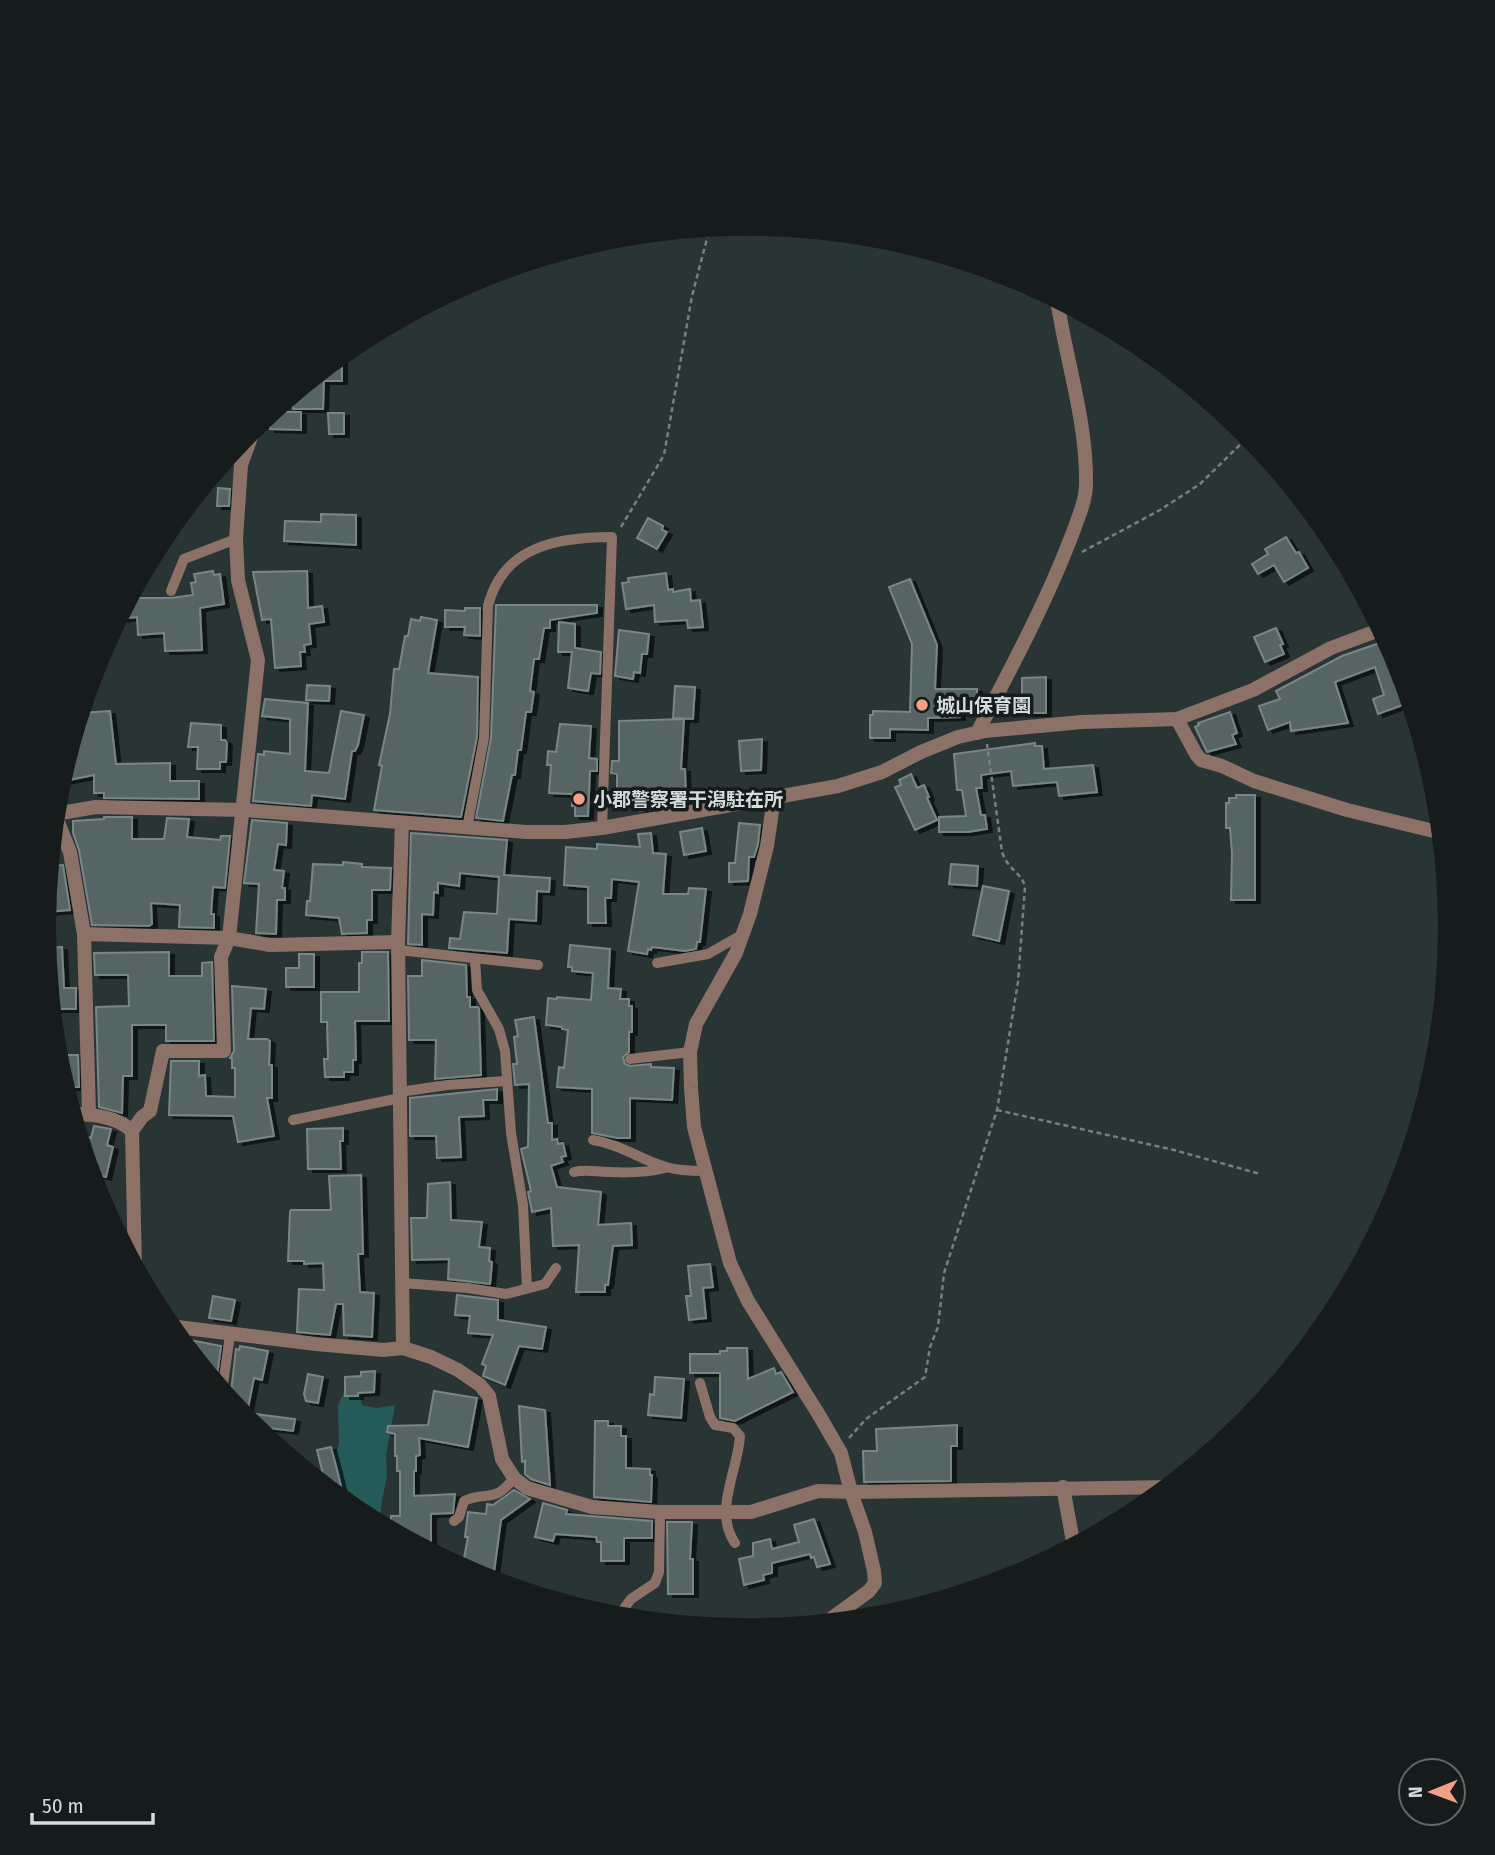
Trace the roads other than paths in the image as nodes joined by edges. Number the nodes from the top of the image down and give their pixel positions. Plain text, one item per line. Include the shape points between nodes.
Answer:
1 (1059, 310) edge
2 (245, 454) edge
3 (236, 538) junction
4 (171, 591) dead end
5 (1373, 632) edge
6 (1177, 719) junction
7 (981, 732) junction
8 (774, 798) junction
9 (244, 810) junction
10 (66, 813) edge
11 (402, 823) junction
12 (467, 828) junction
13 (602, 828) junction
14 (1432, 831) edge
15 (63, 834) edge
16 (84, 934) junction
17 (743, 934) junction
18 (229, 938) junction
19 (398, 946) junction
20 (475, 959) junction
21 (657, 963) dead end
22 (538, 965) dead end
23 (690, 1052) junction
24 (630, 1059) dead end
25 (506, 1081) junction
26 (400, 1095) junction
27 (82, 1114) edge
28 (89, 1114) junction
29 (293, 1120) dead end
30 (132, 1131) junction
31 (593, 1140) dead end
32 (666, 1167) junction
33 (705, 1171) junction
34 (574, 1172) dead end
35 (135, 1247) edge
36 (556, 1268) dead end
37 (402, 1283) junction
38 (527, 1288) junction
39 (185, 1328) edge
40 (230, 1335) junction
41 (403, 1348) junction
42 (224, 1378) edge
43 (700, 1383) dead end
44 (514, 1478) junction
45 (1153, 1487) edge
46 (1063, 1488) junction
47 (851, 1492) junction
48 (660, 1512) junction
49 (724, 1514) junction
50 (454, 1521) dead end
51 (1072, 1537) edge
52 (735, 1543) dead end
53 (624, 1608) edge
54 (839, 1613) edge

1 - 7 street via 1085,443 1086,488 1061,564
2 - 3 street
3 - 4 lane via 184,559
3 - 9 street via 238,580 258,660
5 - 6 street via 1331,648 1253,690
6 - 7 street
6 - 14 street via 1202,760 1348,810
7 - 8 street via 958,737 882,772
8 - 13 street
8 - 17 street via 767,846
9 - 10 street via 96,807
9 - 11 street
9 - 18 street
11 - 12 street
11 - 19 street
12 - 13 street via 526,832
12 - 13 lane via 484,737 492,590 504,572 550,542 612,537
15 - 16 street
16 - 18 street
16 - 28 street
17 - 21 lane via 708,954
17 - 23 street via 696,1024
18 - 19 street via 270,945
18 - 30 street via 221,957 224,1051 163,1051 150,1111
19 - 20 lane
19 - 26 street
20 - 22 lane
20 - 25 lane via 477,990 499,1029 505,1051
23 - 24 lane
23 - 33 street via 694,1127
25 - 26 lane via 447,1085
25 - 38 lane via 523,1205
26 - 29 lane
26 - 37 street
27 - 28 street
28 - 30 street
30 - 35 street
31 - 32 lane
32 - 33 lane
32 - 34 lane via 648,1172
33 - 47 street via 730,1263 748,1301 841,1453
36 - 38 lane via 545,1284
37 - 38 lane via 506,1294
37 - 41 street
39 - 40 street
40 - 41 street via 329,1346
40 - 42 lane
41 - 44 street via 431,1357 480,1385 489,1396 502,1459
43 - 49 lane via 715,1425 733,1428 740,1436
44 - 48 street via 527,1488 592,1507
44 - 50 lane via 495,1496 464,1501
45 - 46 street
46 - 47 street
46 - 51 street
47 - 49 street via 818,1491 751,1512
47 - 54 street via 875,1583
48 - 49 street
48 - 53 lane via 655,1583
49 - 52 lane

